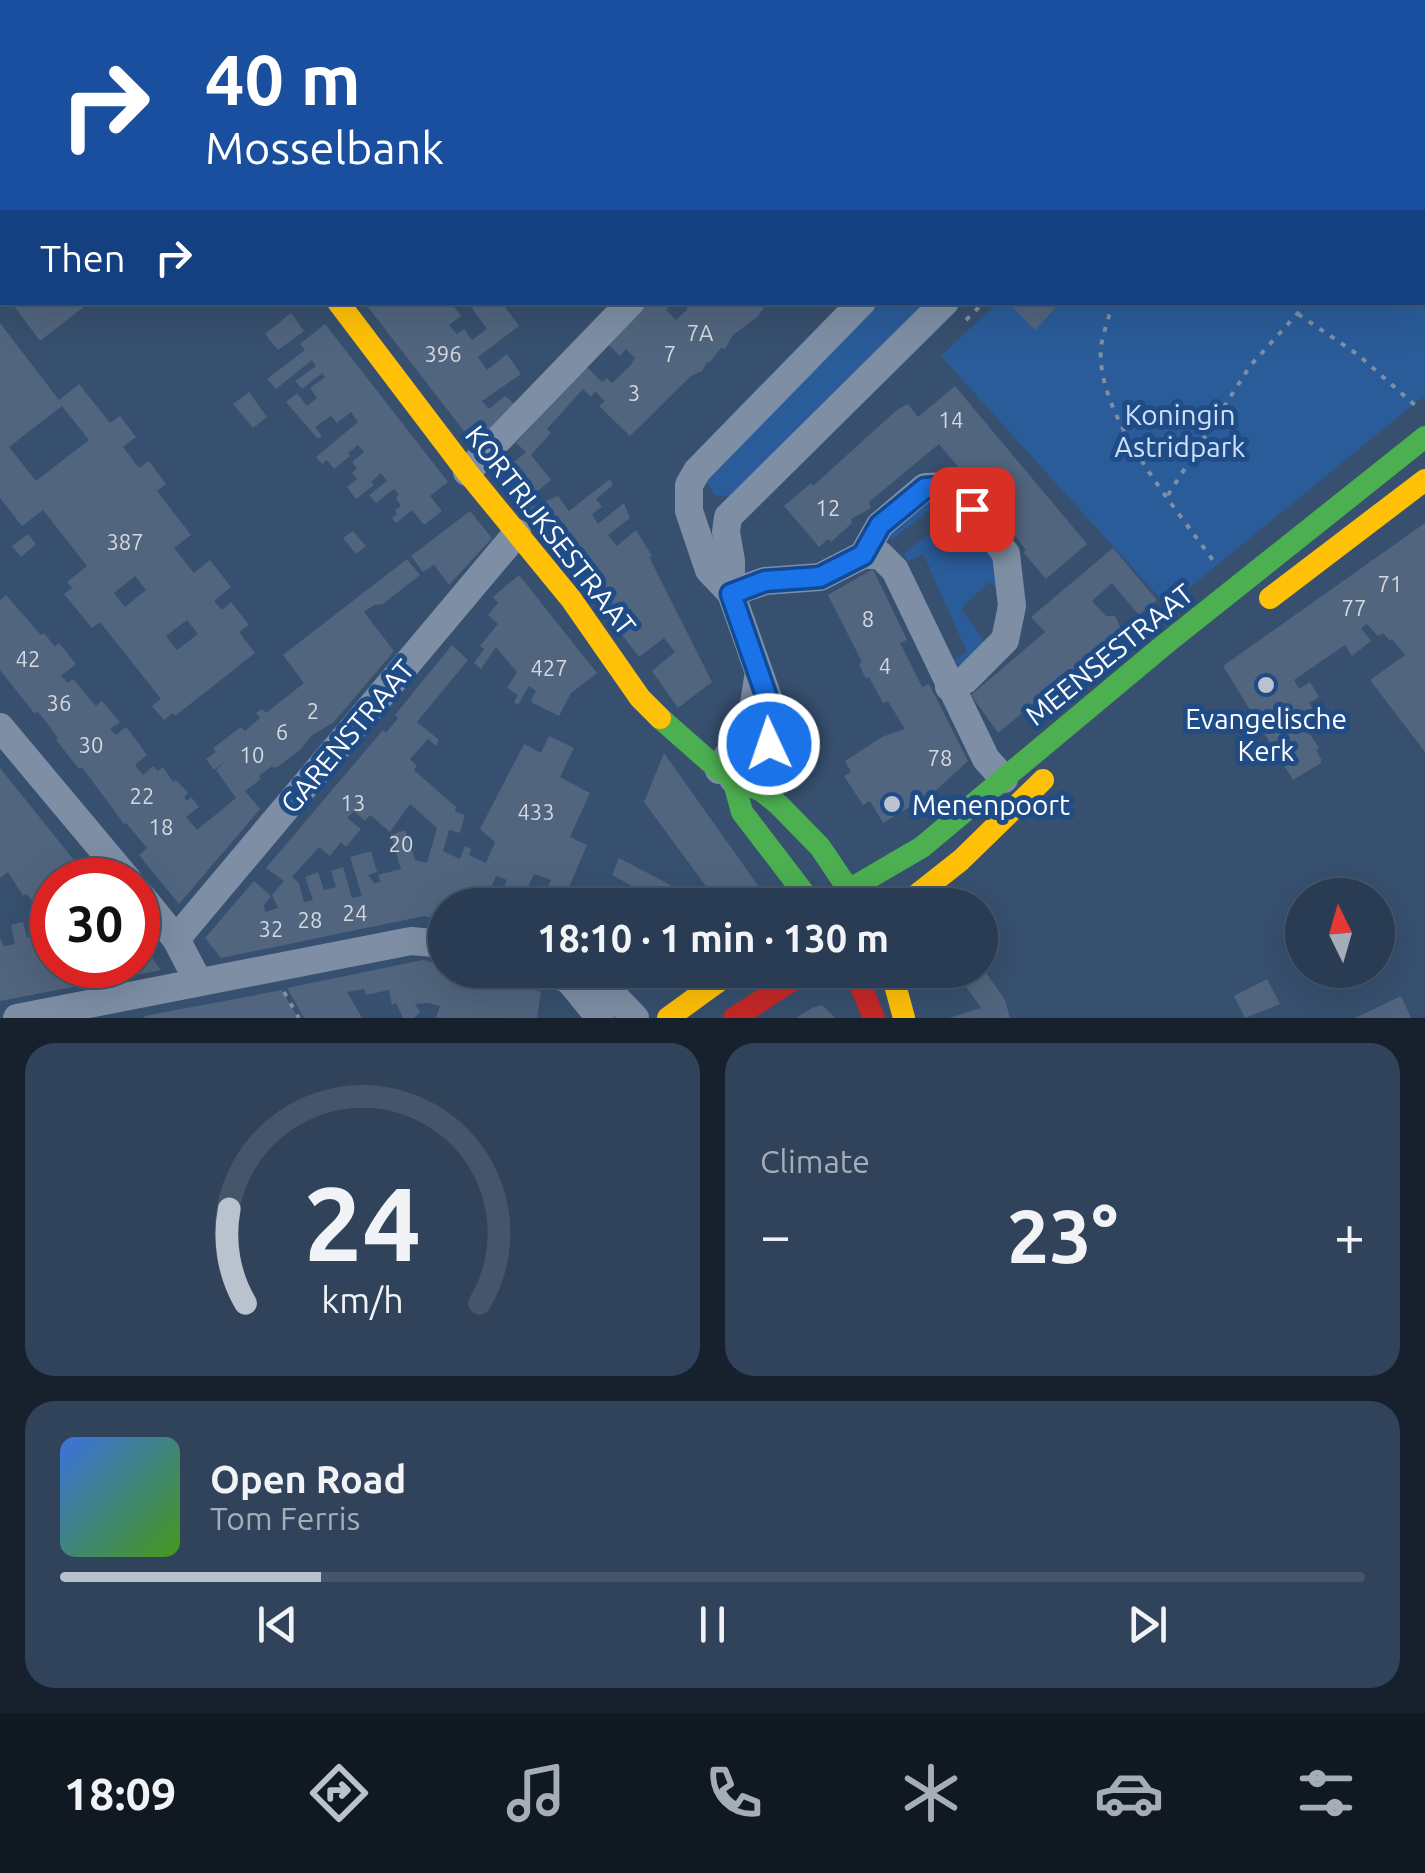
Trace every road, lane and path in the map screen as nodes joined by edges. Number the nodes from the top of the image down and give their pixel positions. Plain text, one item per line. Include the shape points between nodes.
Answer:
1 (340, 305) edge
2 (628, 305) edge
3 (859, 305) edge
4 (942, 305) edge
5 (1112, 305) edge
6 (1306, 305) edge
7 (1298, 314) junction
8 (1425, 419) edge
9 (1425, 437) edge
10 (467, 472) junction
11 (1425, 480) edge
12 (1168, 494) junction
13 (517, 533) junction
14 (863, 555) junction
15 (1234, 590) junction
16 (731, 594) junction
17 (1257, 609) dead end
18 (949, 687) junction
19 (0, 727) edge
20 (1064, 760) dead end
21 (726, 774) junction
22 (1004, 779) junction
23 (110, 858) edge
24 (799, 888) edge
25 (848, 888) edge
26 (868, 888) edge
27 (926, 888) edge
28 (160, 919) edge
29 (176, 938) junction
30 (428, 943) edge
31 (198, 981) junction
32 (571, 988) edge
33 (576, 988) edge
34 (600, 988) edge
35 (709, 988) edge
36 (780, 988) edge
37 (862, 988) edge
38 (896, 988) edge
39 (17, 1018) edge
40 (580, 1018) edge
41 (600, 1018) edge
42 (636, 1018) edge
43 (668, 1018) edge
44 (734, 1018) edge
45 (874, 1018) edge
46 (904, 1018) edge

1 - 10 main road, KORTRIJKSESTRAAT
2 - 10 street
3 - 16 street via 689,485 689,510 709,570
4 - 16 street via 728,517
5 - 12 path via 1101,348 1109,396 1129,442
6 - 7 path
7 - 8 path via 1357,354
7 - 12 path via 1250,366
9 - 15 main road, MEENSESTRAAT
10 - 13 main road, KORTRIJKSESTRAAT
11 - 17 main road
12 - 15 path
13 - 21 main road, KORTRIJKSESTRAAT via 640,698
13 - 29 street, GARENSTRAAT
14 - 16 street via 820,577 765,581
14 - 18 street via 880,555 895,570
14 - 18 street via 880,525 925,488 955,486 1006,554 1012,606 1005,640
15 - 22 main road, MEENSESTRAAT
16 - 21 street via 772,712 772,734 759,764
18 - 22 street via 986,759
19 - 23 street
20 - 27 main road, MEENSESTRAAT
21 - 24 main road, KORTRIJKSESTRAAT via 742,812
21 - 25 main road, KORTRIJKSESTRAAT via 779,805
22 - 26 main road, MEENSESTRAAT
28 - 29 street
29 - 31 street
30 - 31 street
31 - 39 street
32 - 40 street
33 - 41 street
34 - 42 street
35 - 43 main road
36 - 44 main road
37 - 45 main road
38 - 46 main road

